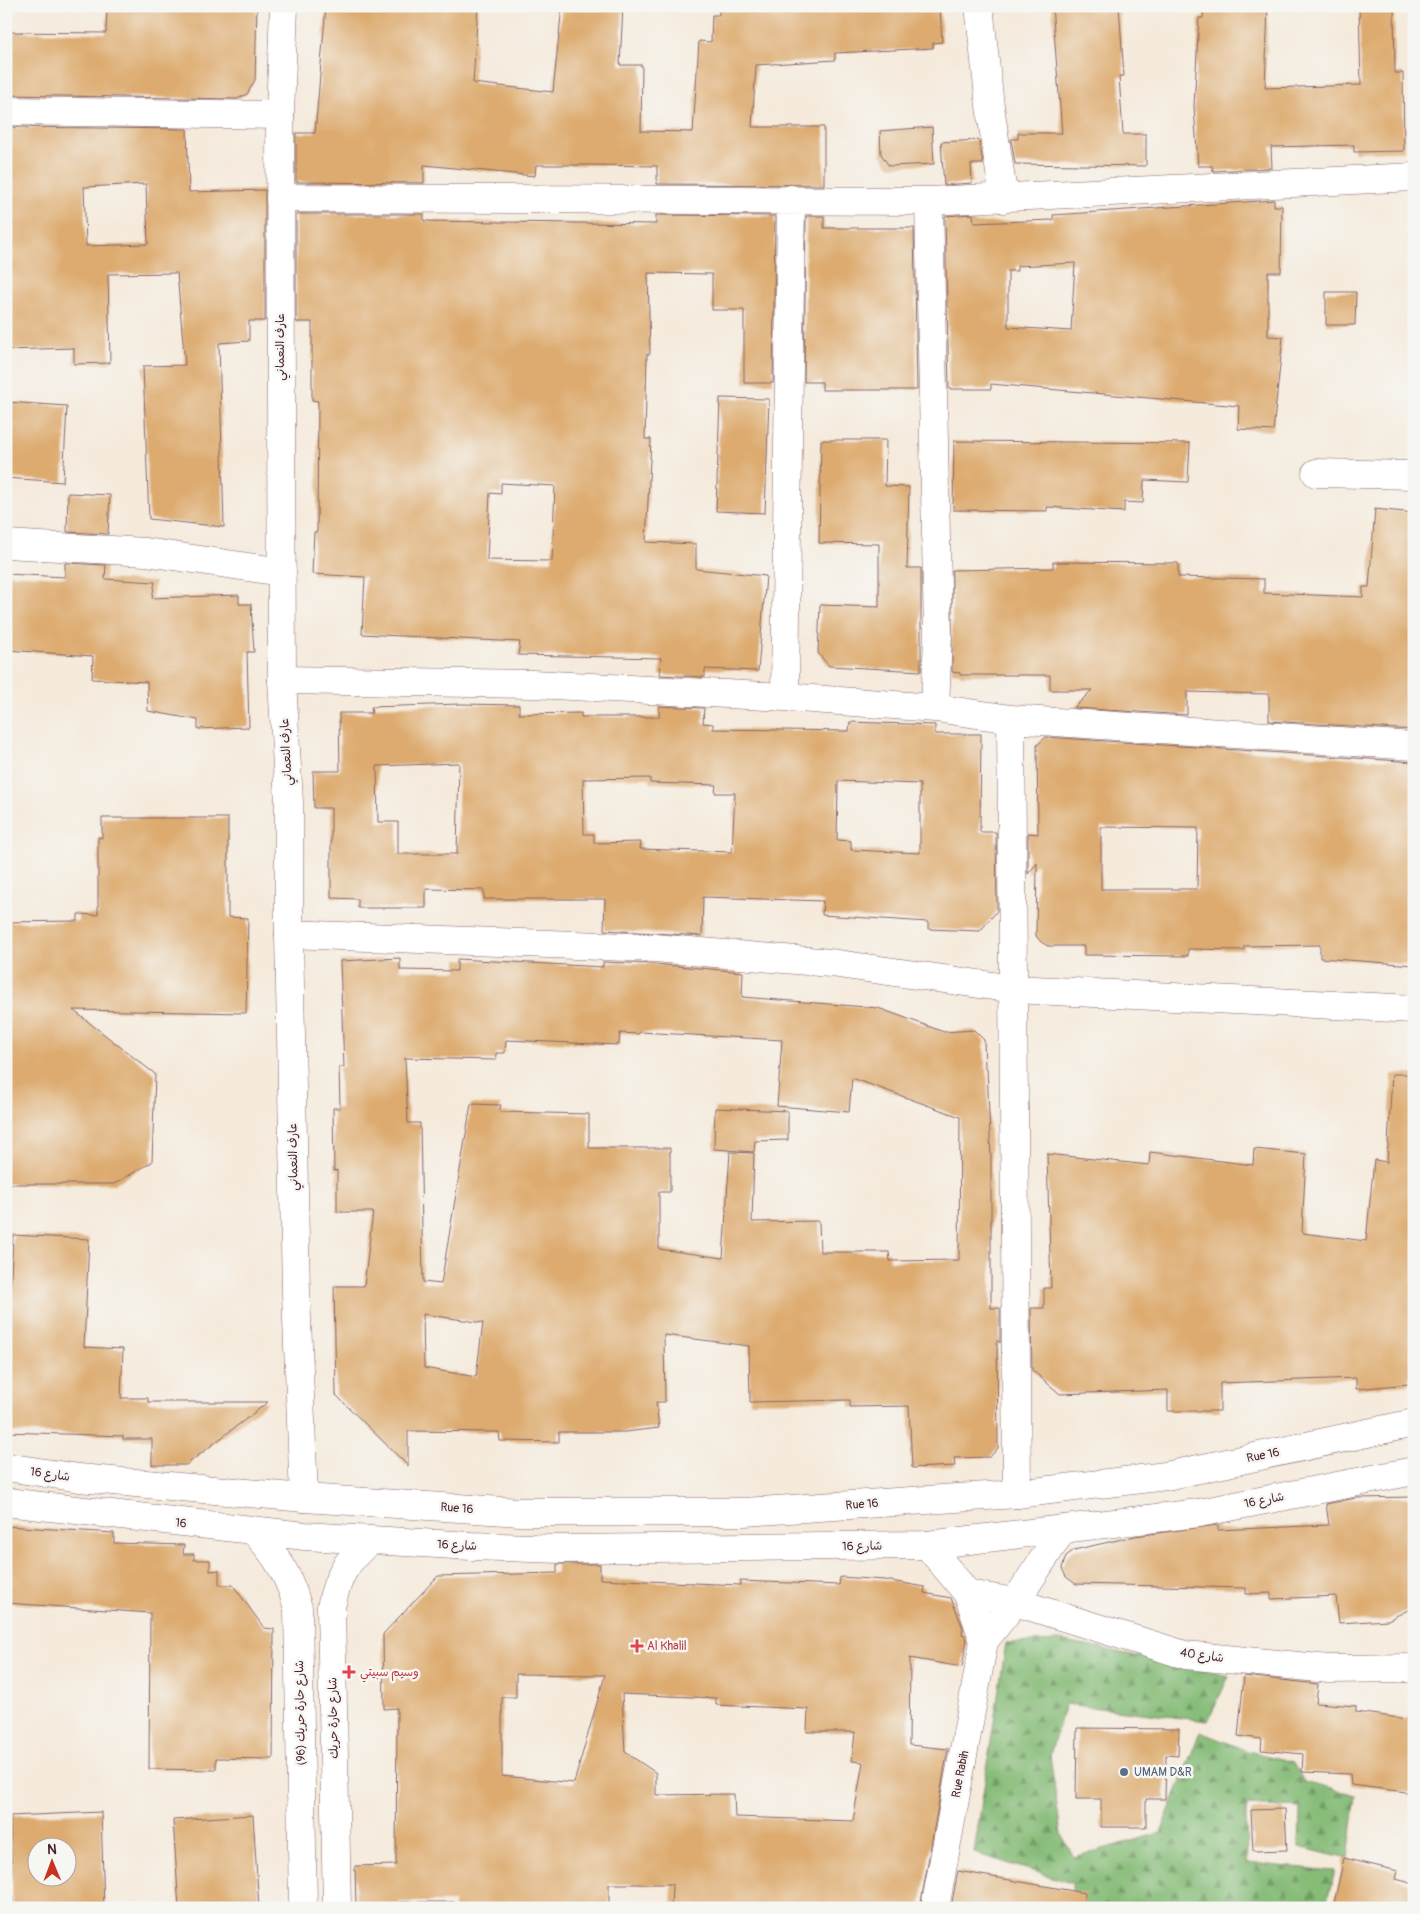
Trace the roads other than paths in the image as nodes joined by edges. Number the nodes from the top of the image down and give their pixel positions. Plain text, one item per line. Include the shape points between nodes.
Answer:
1 (284, 6) edge
2 (979, 6) edge
3 (6, 111) edge
4 (280, 115) junction
5 (1414, 178) edge
6 (280, 198) junction
7 (791, 199) junction
8 (1004, 199) junction
9 (929, 201) junction
10 (1316, 472) dead end
11 (1414, 475) edge
12 (6, 544) edge
13 (282, 572) junction
14 (282, 680) junction
15 (785, 697) junction
16 (935, 708) junction
17 (1011, 719) junction
18 (1414, 746) edge
19 (289, 934) junction
20 (1014, 989) junction
21 (1414, 1009) edge
22 (1414, 1423) edge
23 (6, 1467) edge
24 (1414, 1471) edge
25 (1017, 1494) junction
26 (304, 1498) junction
27 (6, 1502) edge
28 (6, 1507) edge
29 (57, 1508) junction
30 (1063, 1529) junction
31 (254, 1531) junction
32 (305, 1536) joint
33 (370, 1541) junction
34 (927, 1545) junction
35 (968, 1594) junction
36 (1016, 1602) junction
37 (984, 1641) junction
38 (1414, 1668) edge
39 (301, 1782) junction
40 (335, 1783) junction
41 (303, 1908) edge
42 (337, 1908) edge
43 (935, 1908) edge

1 - 4 street, عارف النعماني
2 - 8 street
3 - 4 street
4 - 6 street, عارف النعماني
5 - 8 street
6 - 7 street
6 - 13 street, عارف النعماني
7 - 9 street
7 - 15 street
8 - 9 street
9 - 16 street via 938,635
10 - 11 street
12 - 13 street via 146,552
13 - 14 street, عارف النعماني
14 - 15 street via 533,684
14 - 19 street, عارف النعماني via 289,802
15 - 16 street
16 - 17 street
17 - 18 street
17 - 20 street
19 - 20 street via 655,948 831,963
19 - 26 street, عارف النعماني via 296,1294
20 - 21 street
20 - 25 street
22 - 25 street, Rue 16 via 1166,1476
23 - 26 street, شارع 16 via 79,1478
24 - 30 street, شارع 16 via 1199,1512
25 - 26 street, Rue 16 via 744,1512 520,1512
27 - 29 street
28 - 29 street
29 - 31 street, 16
30 - 34 street, شارع 16
30 - 36 street, Rue Rabih
31 - 32 street, 16
31 - 39 street, شارع حارة حريك (96) via 275,1553 290,1579 298,1608
32 - 33 street, شارع 16
33 - 34 street, شارع 16 via 561,1549
33 - 40 street, شارع حارة حريك via 350,1558 336,1581 331,1607
34 - 35 street, Rue Rabih
35 - 36 street, شارع 40
35 - 37 street, Rue Rabih
36 - 37 street, Rue Rabih
36 - 38 street, شارع 40 via 1185,1654 1329,1669
37 - 43 street, Rue Rabih
39 - 40 street
39 - 41 street, شارع حارة حريك (96)
40 - 42 street, شارع حارة حريك

